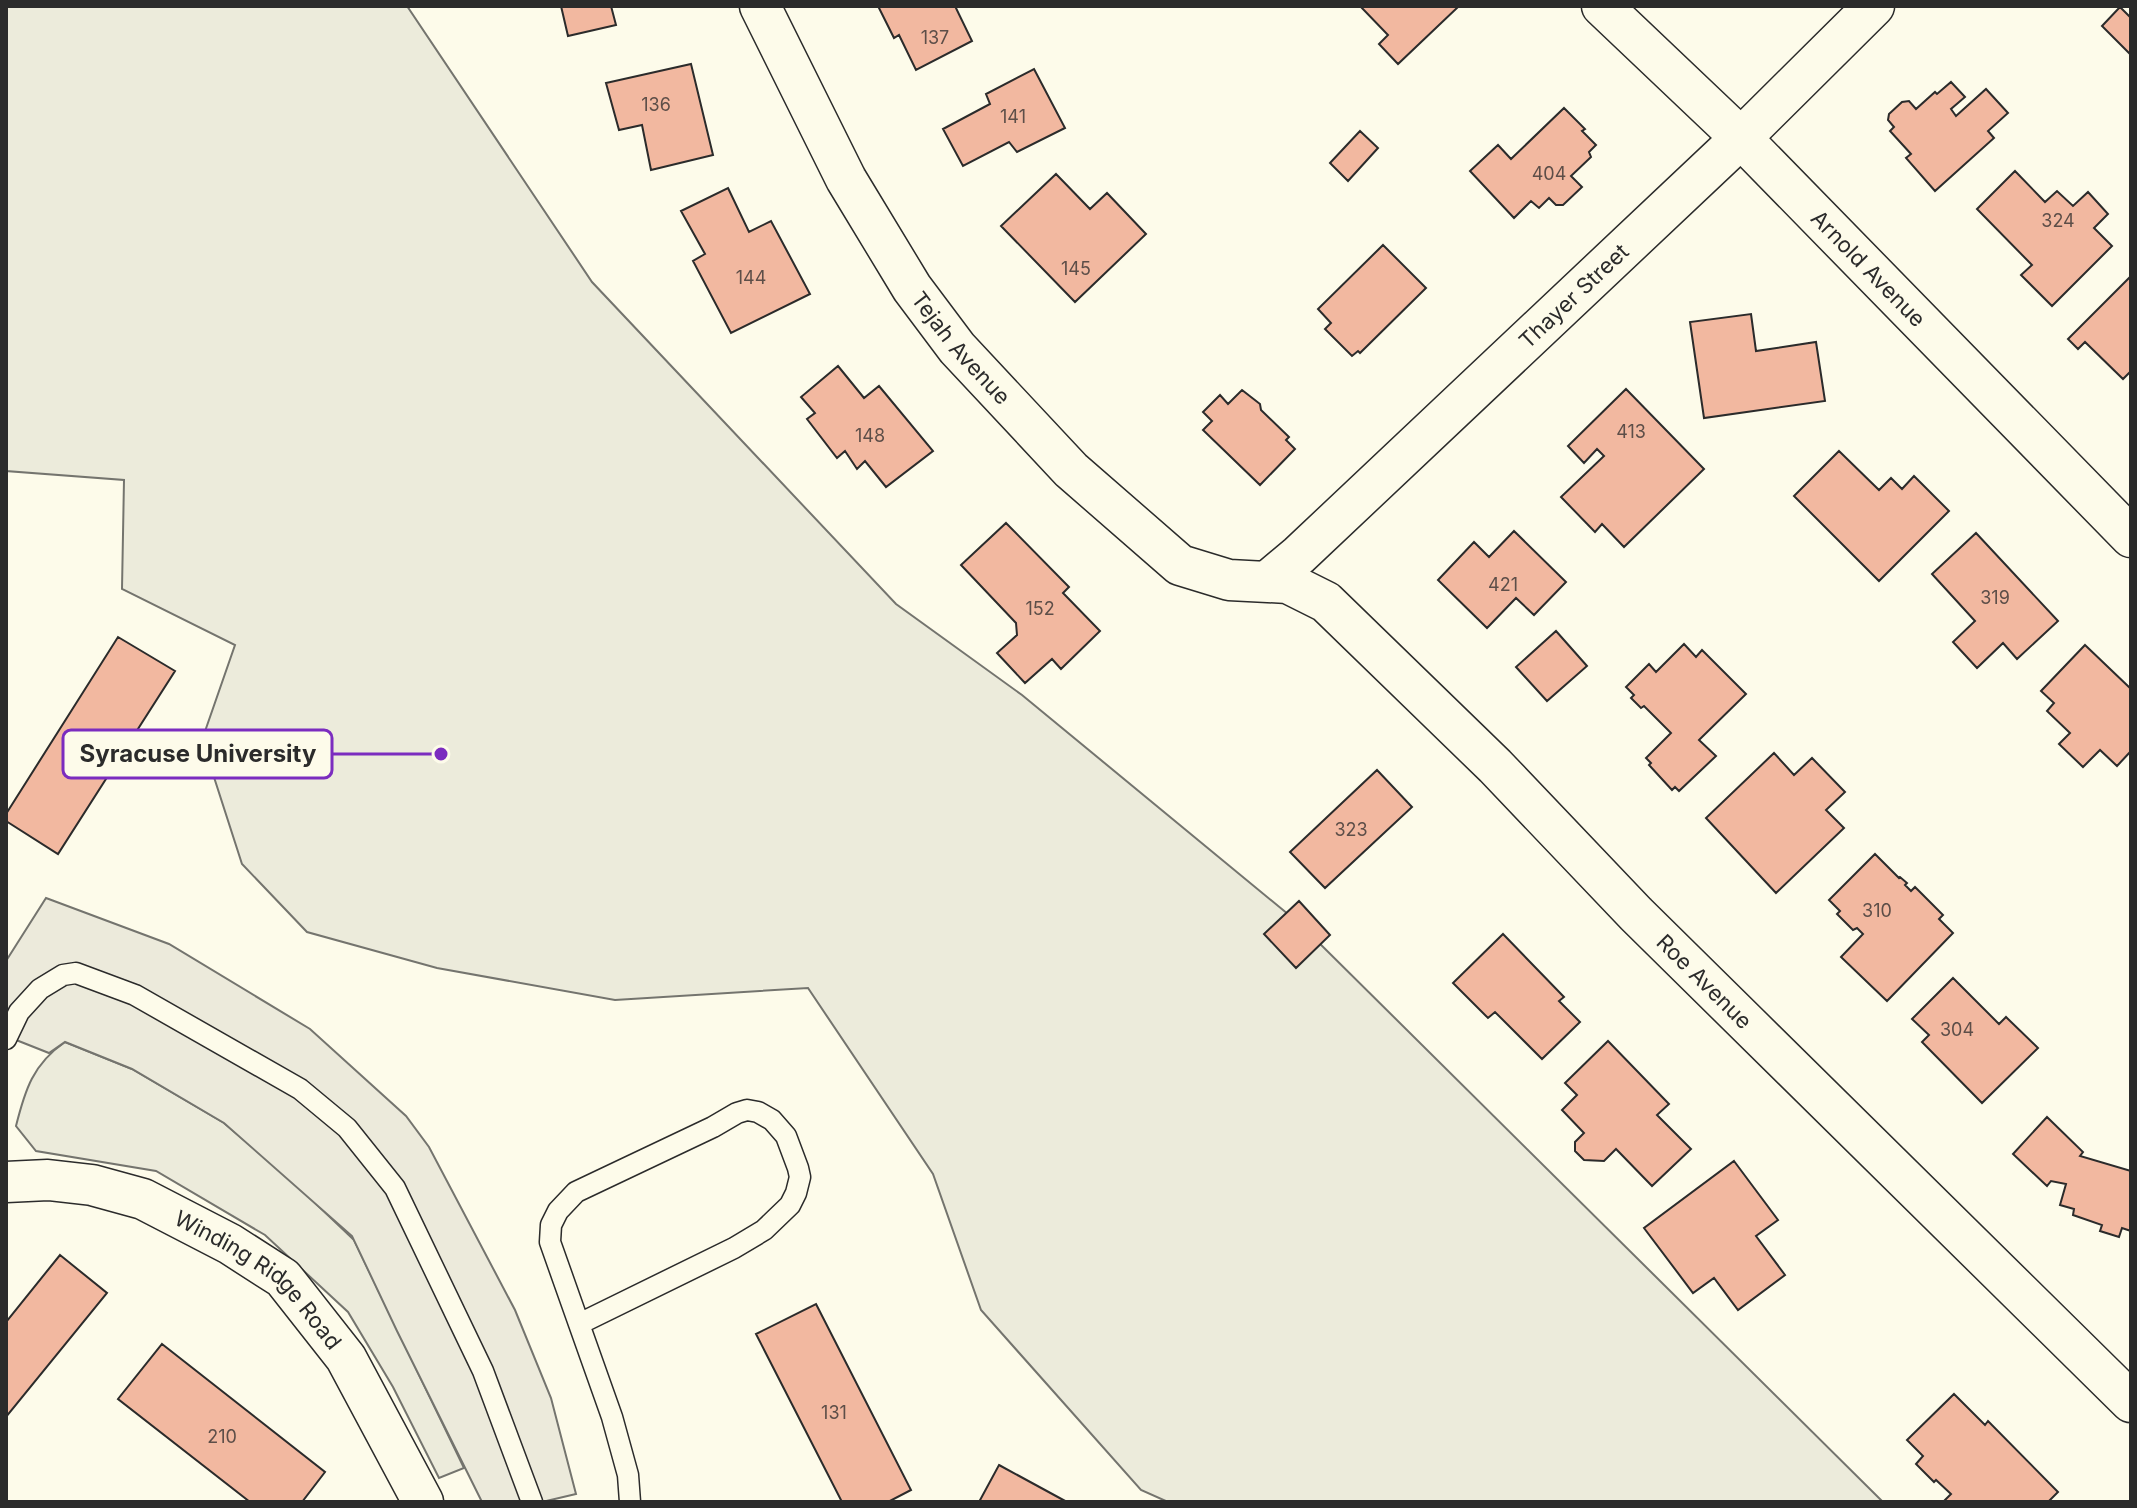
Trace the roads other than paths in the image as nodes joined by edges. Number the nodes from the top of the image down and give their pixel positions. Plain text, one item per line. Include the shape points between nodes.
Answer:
1 (760, 6) edge
2 (1602, 6) edge
3 (1874, 6) edge
4 (1741, 138) junction
5 (2131, 537) edge
6 (1268, 581) junction
7 (6, 1039) edge
8 (6, 1182) edge
9 (579, 1324) junction
10 (2131, 1402) edge
11 (423, 1502) edge
12 (532, 1502) edge
13 (630, 1502) edge

1 - 6 street, Tejah Avenue via 846,179 912,288 957,348 1071,470 1180,565 1229,580
2 - 4 street, Arnold Avenue
3 - 4 street, Thayer Street
4 - 5 street, Arnold Avenue
4 - 6 street, Thayer Street
6 - 10 street, Roe Avenue via 1288,583 1326,602
7 - 12 lane via 19,1012 40,989 76,973 135,995 300,1089 347,1128 395,1188 483,1371
8 - 11 street, Winding Ridge Road via 63,1181 143,1199 283,1278 346,1358
9 - 9 lane via 550,1242 558,1211 576,1192 737,1113 758,1112 772,1120 786,1136 800,1177 784,1211 734,1248
9 - 13 lane via 612,1417

